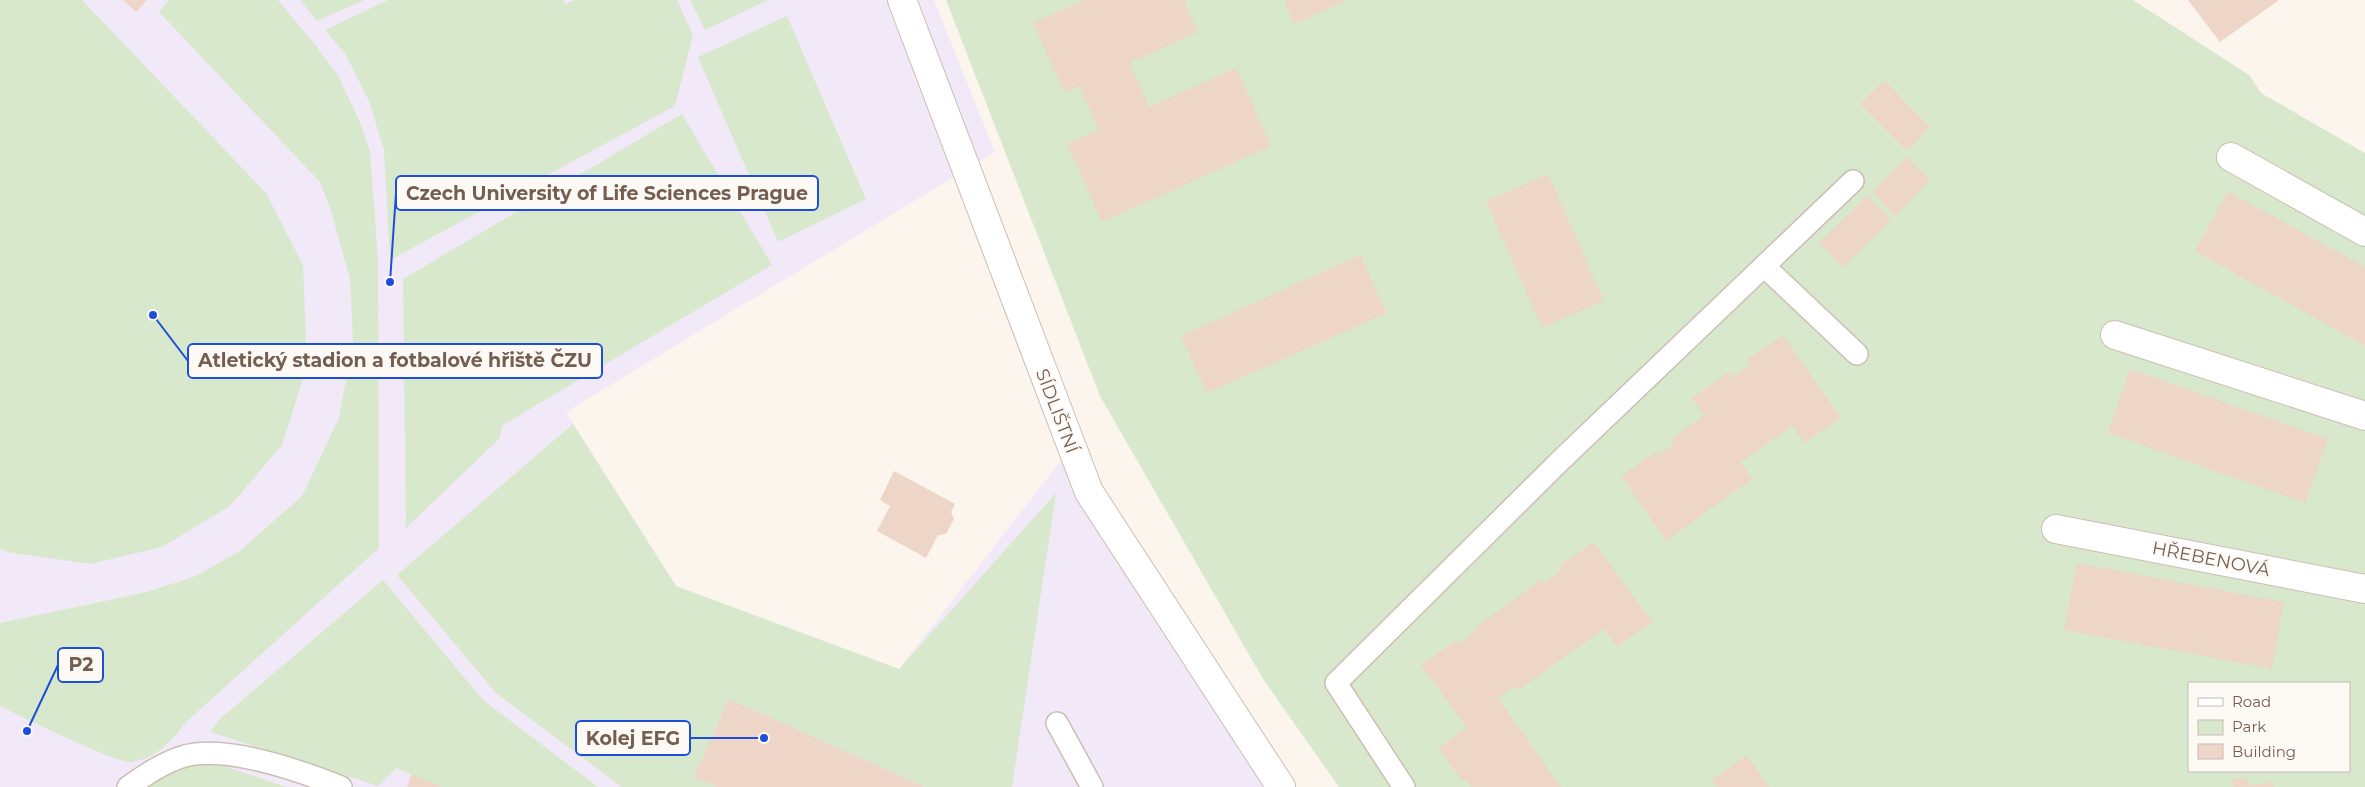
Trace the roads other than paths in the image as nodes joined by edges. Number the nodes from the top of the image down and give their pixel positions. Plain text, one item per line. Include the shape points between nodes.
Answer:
1 (902, 0) edge
2 (2230, 157) dead end
3 (1853, 181) dead end
4 (2365, 232) edge
5 (1764, 266) junction
6 (2115, 335) dead end
7 (1857, 354) dead end
8 (2365, 416) edge
9 (2056, 529) dead end
10 (2365, 589) edge
11 (1057, 723) dead end
12 (128, 787) edge
13 (341, 787) edge
14 (1092, 787) edge
15 (1281, 787) edge
16 (1404, 787) edge

1 - 15 street, SÍDLIŠTNÍ via 1089,492
2 - 4 street
3 - 5 lane
5 - 7 lane
5 - 16 lane via 1560,461 1336,683
6 - 8 street
9 - 10 street, HŘEBENOVÁ
11 - 14 lane
12 - 13 lane via 158,768 186,756 204,755 244,756 309,774

